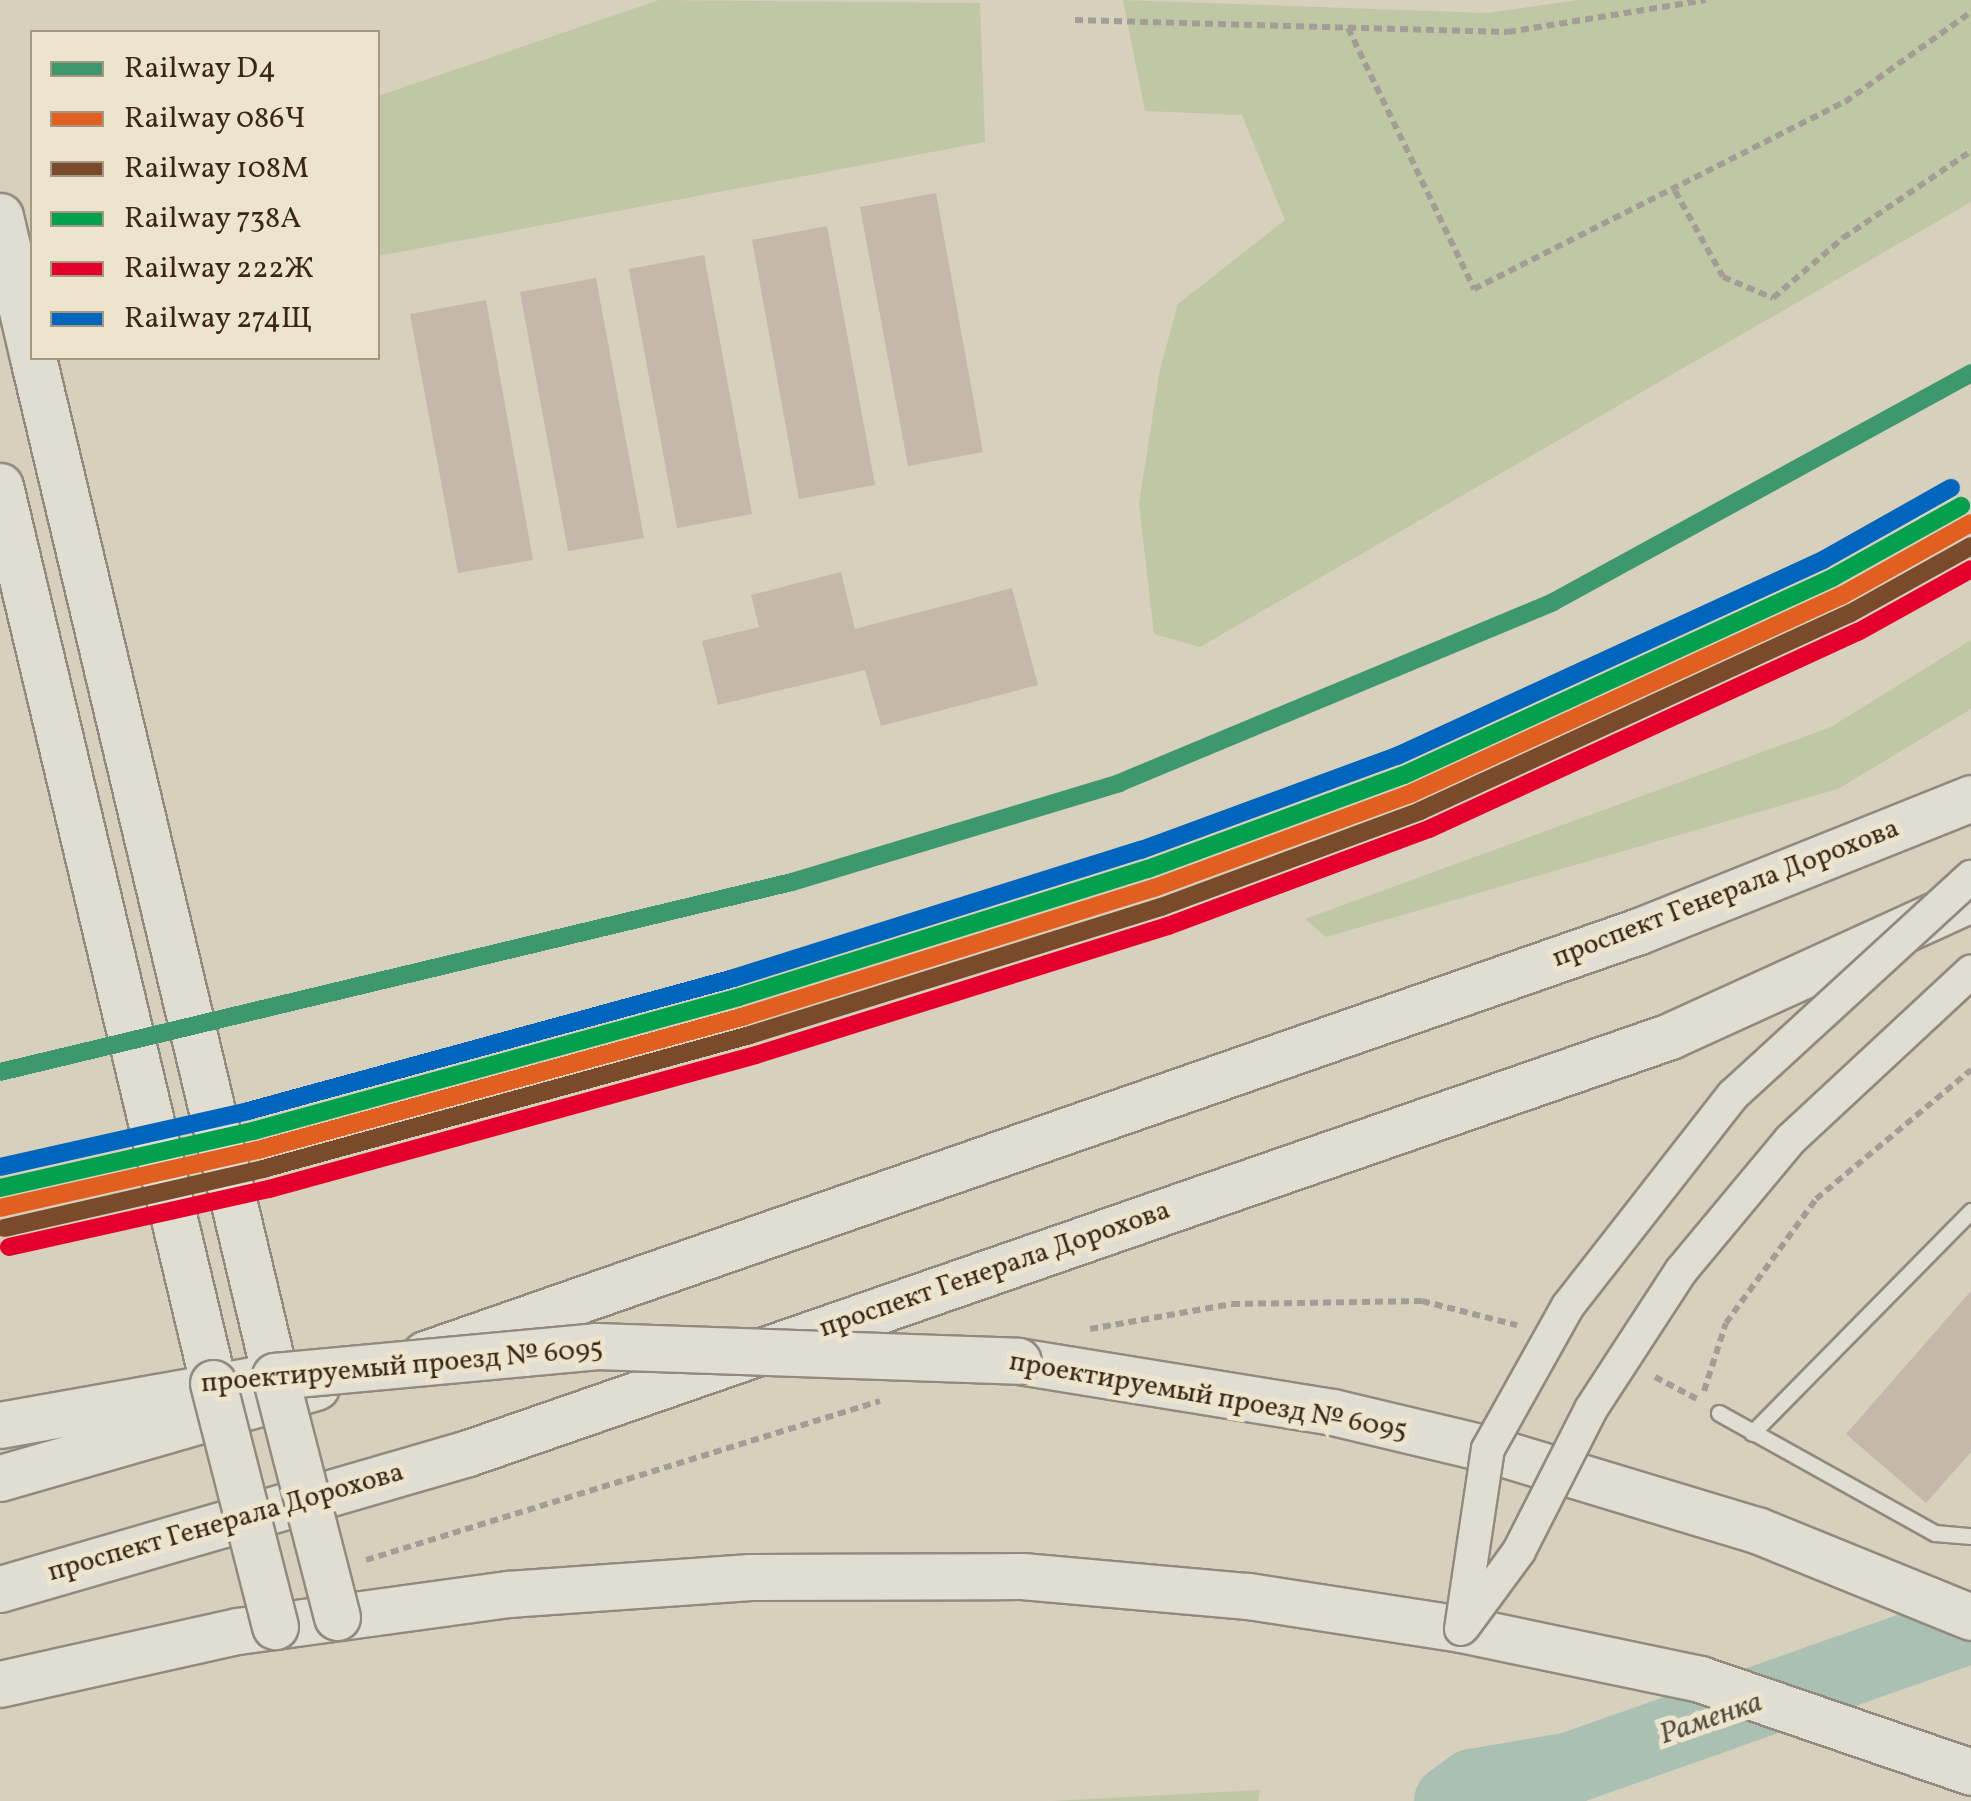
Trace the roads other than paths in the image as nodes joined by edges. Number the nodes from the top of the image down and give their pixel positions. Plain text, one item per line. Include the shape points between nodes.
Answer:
1 (0, 216) edge
2 (30, 343) edge
3 (34, 360) edge
4 (4, 502) edge
5 (1971, 798) edge
6 (1971, 877) edge
7 (1971, 899) edge
8 (1971, 972) edge
9 (1971, 1211) edge
10 (275, 1376) junction
11 (213, 1383) junction
12 (1718, 1413) road end
13 (0, 1425) edge
14 (1752, 1433) junction
15 (1488, 1449) junction
16 (1563, 1470) junction
17 (0, 1478) edge
18 (1971, 1536) edge
19 (0, 1588) edge
20 (337, 1617) junction
21 (1971, 1617) edge
22 (275, 1626) junction
23 (1462, 1629) junction
24 (0, 1684) edge
25 (1971, 1772) edge

1 - 2 main road
3 - 10 main road
4 - 11 main road
5 - 17 main road, проспект Генерала Дорохова via 1639,931 393,1365
6 - 15 street, bridge via 1733,1095 1568,1306
7 - 19 main road, проспект Генерала Дорохова via 1670,1036 468,1453
8 - 16 street, bridge via 1791,1138 1681,1271 1591,1409
9 - 14 lane
10 - 11 main road, проектируемый проезд № 6095
10 - 15 main road, проектируемый проезд № 6095, bridge via 596,1346 1018,1361 1332,1412
10 - 20 main road, bridge
11 - 13 main road, проектируемый проезд № 6095
11 - 22 main road, bridge
12 - 14 lane
14 - 18 lane via 1934,1533
15 - 16 main road, проектируемый проезд № 6095
15 - 23 street, bridge
16 - 21 main road, проектируемый проезд № 6095 via 1757,1530
16 - 23 street, bridge
20 - 22 main road
20 - 23 main road via 750,1576 1022,1576 1248,1596
22 - 24 main road
23 - 25 main road via 1700,1679

